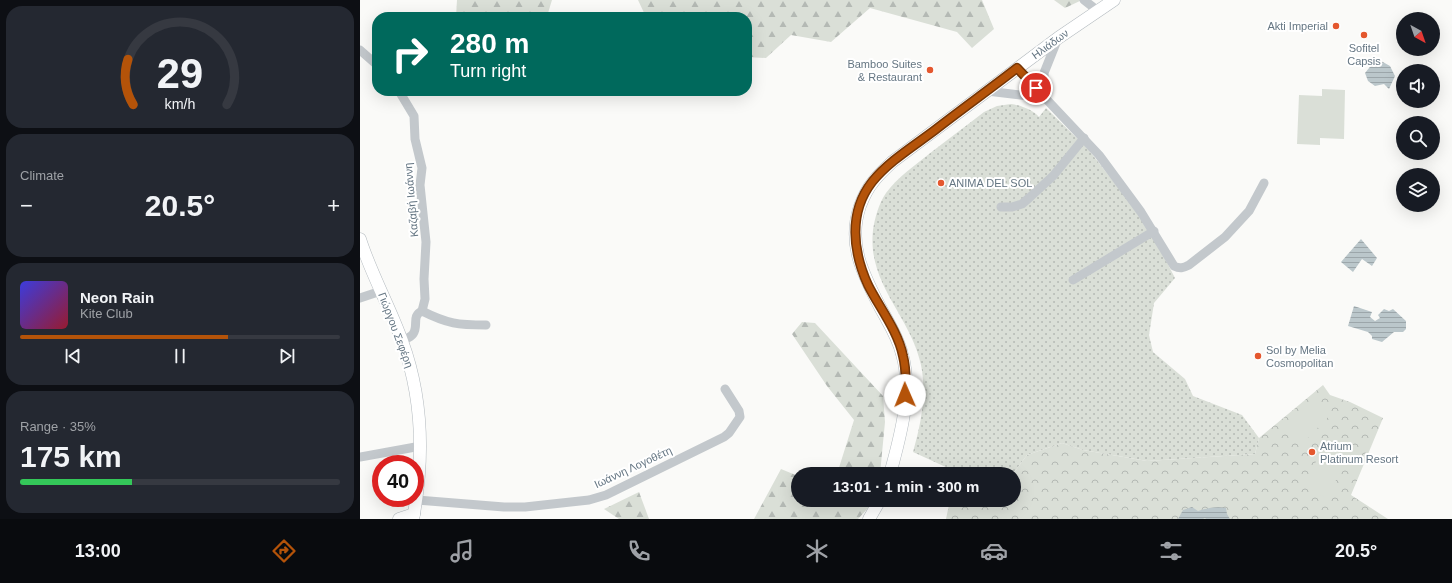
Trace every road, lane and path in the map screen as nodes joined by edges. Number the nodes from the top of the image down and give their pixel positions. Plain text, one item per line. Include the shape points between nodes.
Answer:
1 (1084, 0) edge
2 (1114, 0) edge
3 (1098, 11) junction
4 (1058, 38) junction
5 (360, 50) edge
6 (372, 61) edge
7 (1017, 68) junction
8 (987, 91) junction
9 (402, 96) edge
10 (1045, 98) junction
11 (1084, 138) junction
12 (1264, 183) dead end
13 (1001, 207) dead end
14 (1154, 231) junction
15 (360, 239) edge
16 (1073, 280) dead end
17 (380, 291) junction
18 (360, 298) edge
19 (422, 311) junction
20 (486, 325) dead end
21 (402, 341) junction
22 (725, 388) dead end
23 (421, 446) junction
24 (421, 455) edge
25 (360, 457) edge
26 (892, 467) edge
27 (424, 501) edge
28 (876, 507) edge
29 (414, 516) edge
30 (399, 519) edge
31 (869, 519) edge

1 - 3 street
2 - 3 street, Ηλιάδων
3 - 4 street, Ηλιάδων
4 - 7 street, Ηλιάδων
4 - 10 street via 1044,73
5 - 6 street
7 - 8 street, Ηλιάδων
7 - 10 street
8 - 10 street
8 - 26 street, Ηλιάδων via 892,162 872,183 857,214 855,243 858,258 868,285 903,355 903,419
9 - 19 street, Καζαβή Ιωάννη via 414,116 415,139 422,168 420,185 426,242
10 - 11 street
11 - 13 street via 1054,176 1030,198 1022,204
11 - 14 street
12 - 14 street via 1249,211 1225,238 1183,268 1174,266
14 - 16 street
15 - 17 street, Γιώργου Σεφέρη
17 - 18 street
17 - 21 street, Γιώργου Σεφέρη
19 - 20 street via 458,324
19 - 21 street, Καζαβή Ιωάννη via 415,316 414,333
21 - 23 street, Γιώργου Σεφέρη via 412,373
22 - 27 street, Ιωάννη Λογοθέτη via 740,417 729,433 606,495 589,500 525,507
23 - 24 street, Γιώργου Σεφέρη
23 - 25 street
28 - 31 street
29 - 30 street

